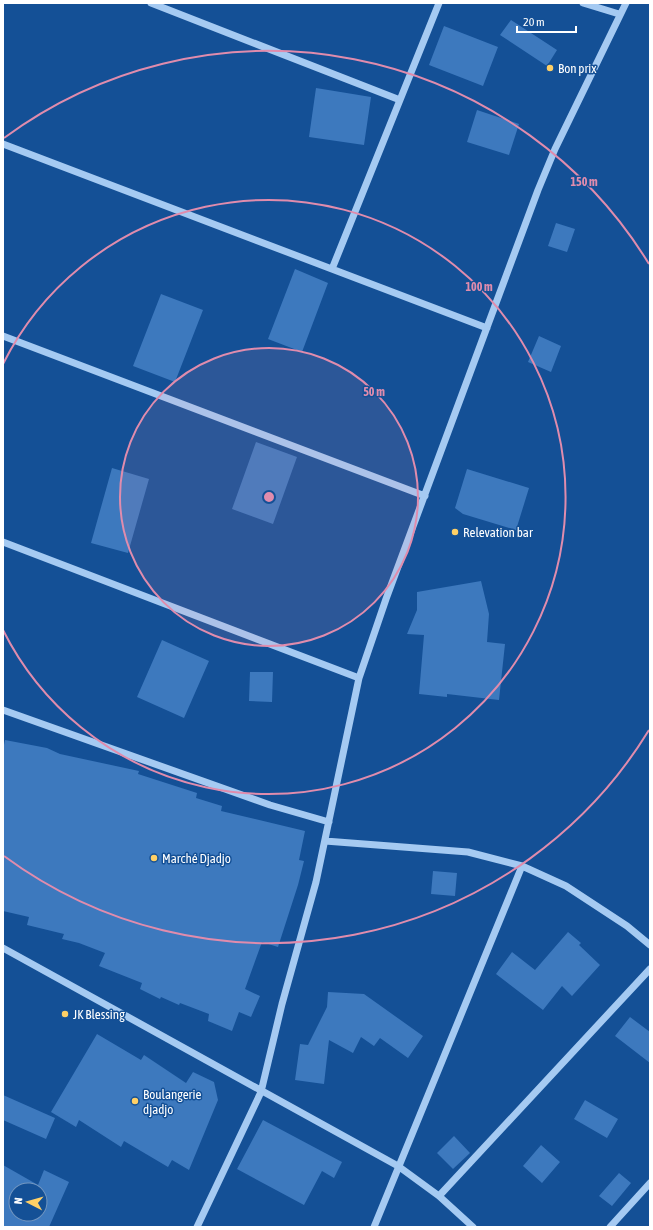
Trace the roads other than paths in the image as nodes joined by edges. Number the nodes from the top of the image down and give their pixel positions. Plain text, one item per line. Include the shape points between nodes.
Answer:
1 (151, 3) edge
2 (439, 3) edge
3 (583, 3) edge
4 (626, 3) edge
5 (620, 14) junction
6 (400, 100) junction
7 (3, 144) edge
8 (332, 269) junction
9 (487, 328) junction
10 (3, 336) edge
11 (425, 496) junction
12 (3, 542) edge
13 (359, 678) junction
14 (3, 710) edge
15 (329, 822) junction
16 (325, 841) junction
17 (522, 866) junction
18 (650, 945) edge
19 (3, 948) edge
20 (650, 969) edge
21 (261, 1092) junction
22 (398, 1166) junction
23 (650, 1183) edge
24 (439, 1196) junction
25 (198, 1227) edge
26 (374, 1227) edge
27 (473, 1227) edge
28 (610, 1227) edge

1 - 6 street
2 - 6 street
3 - 5 street
4 - 5 street
5 - 9 street via 555,149
6 - 8 street
7 - 8 street
8 - 9 street
9 - 11 street
10 - 11 street
11 - 13 street
12 - 13 street
13 - 15 street
14 - 15 street via 270,805
15 - 16 street
16 - 17 street via 468,852
16 - 21 street
17 - 18 street via 566,886 627,926
17 - 22 street
19 - 21 street
20 - 24 street
21 - 22 street
21 - 25 street
22 - 24 street
22 - 26 street
23 - 28 street
24 - 27 street

